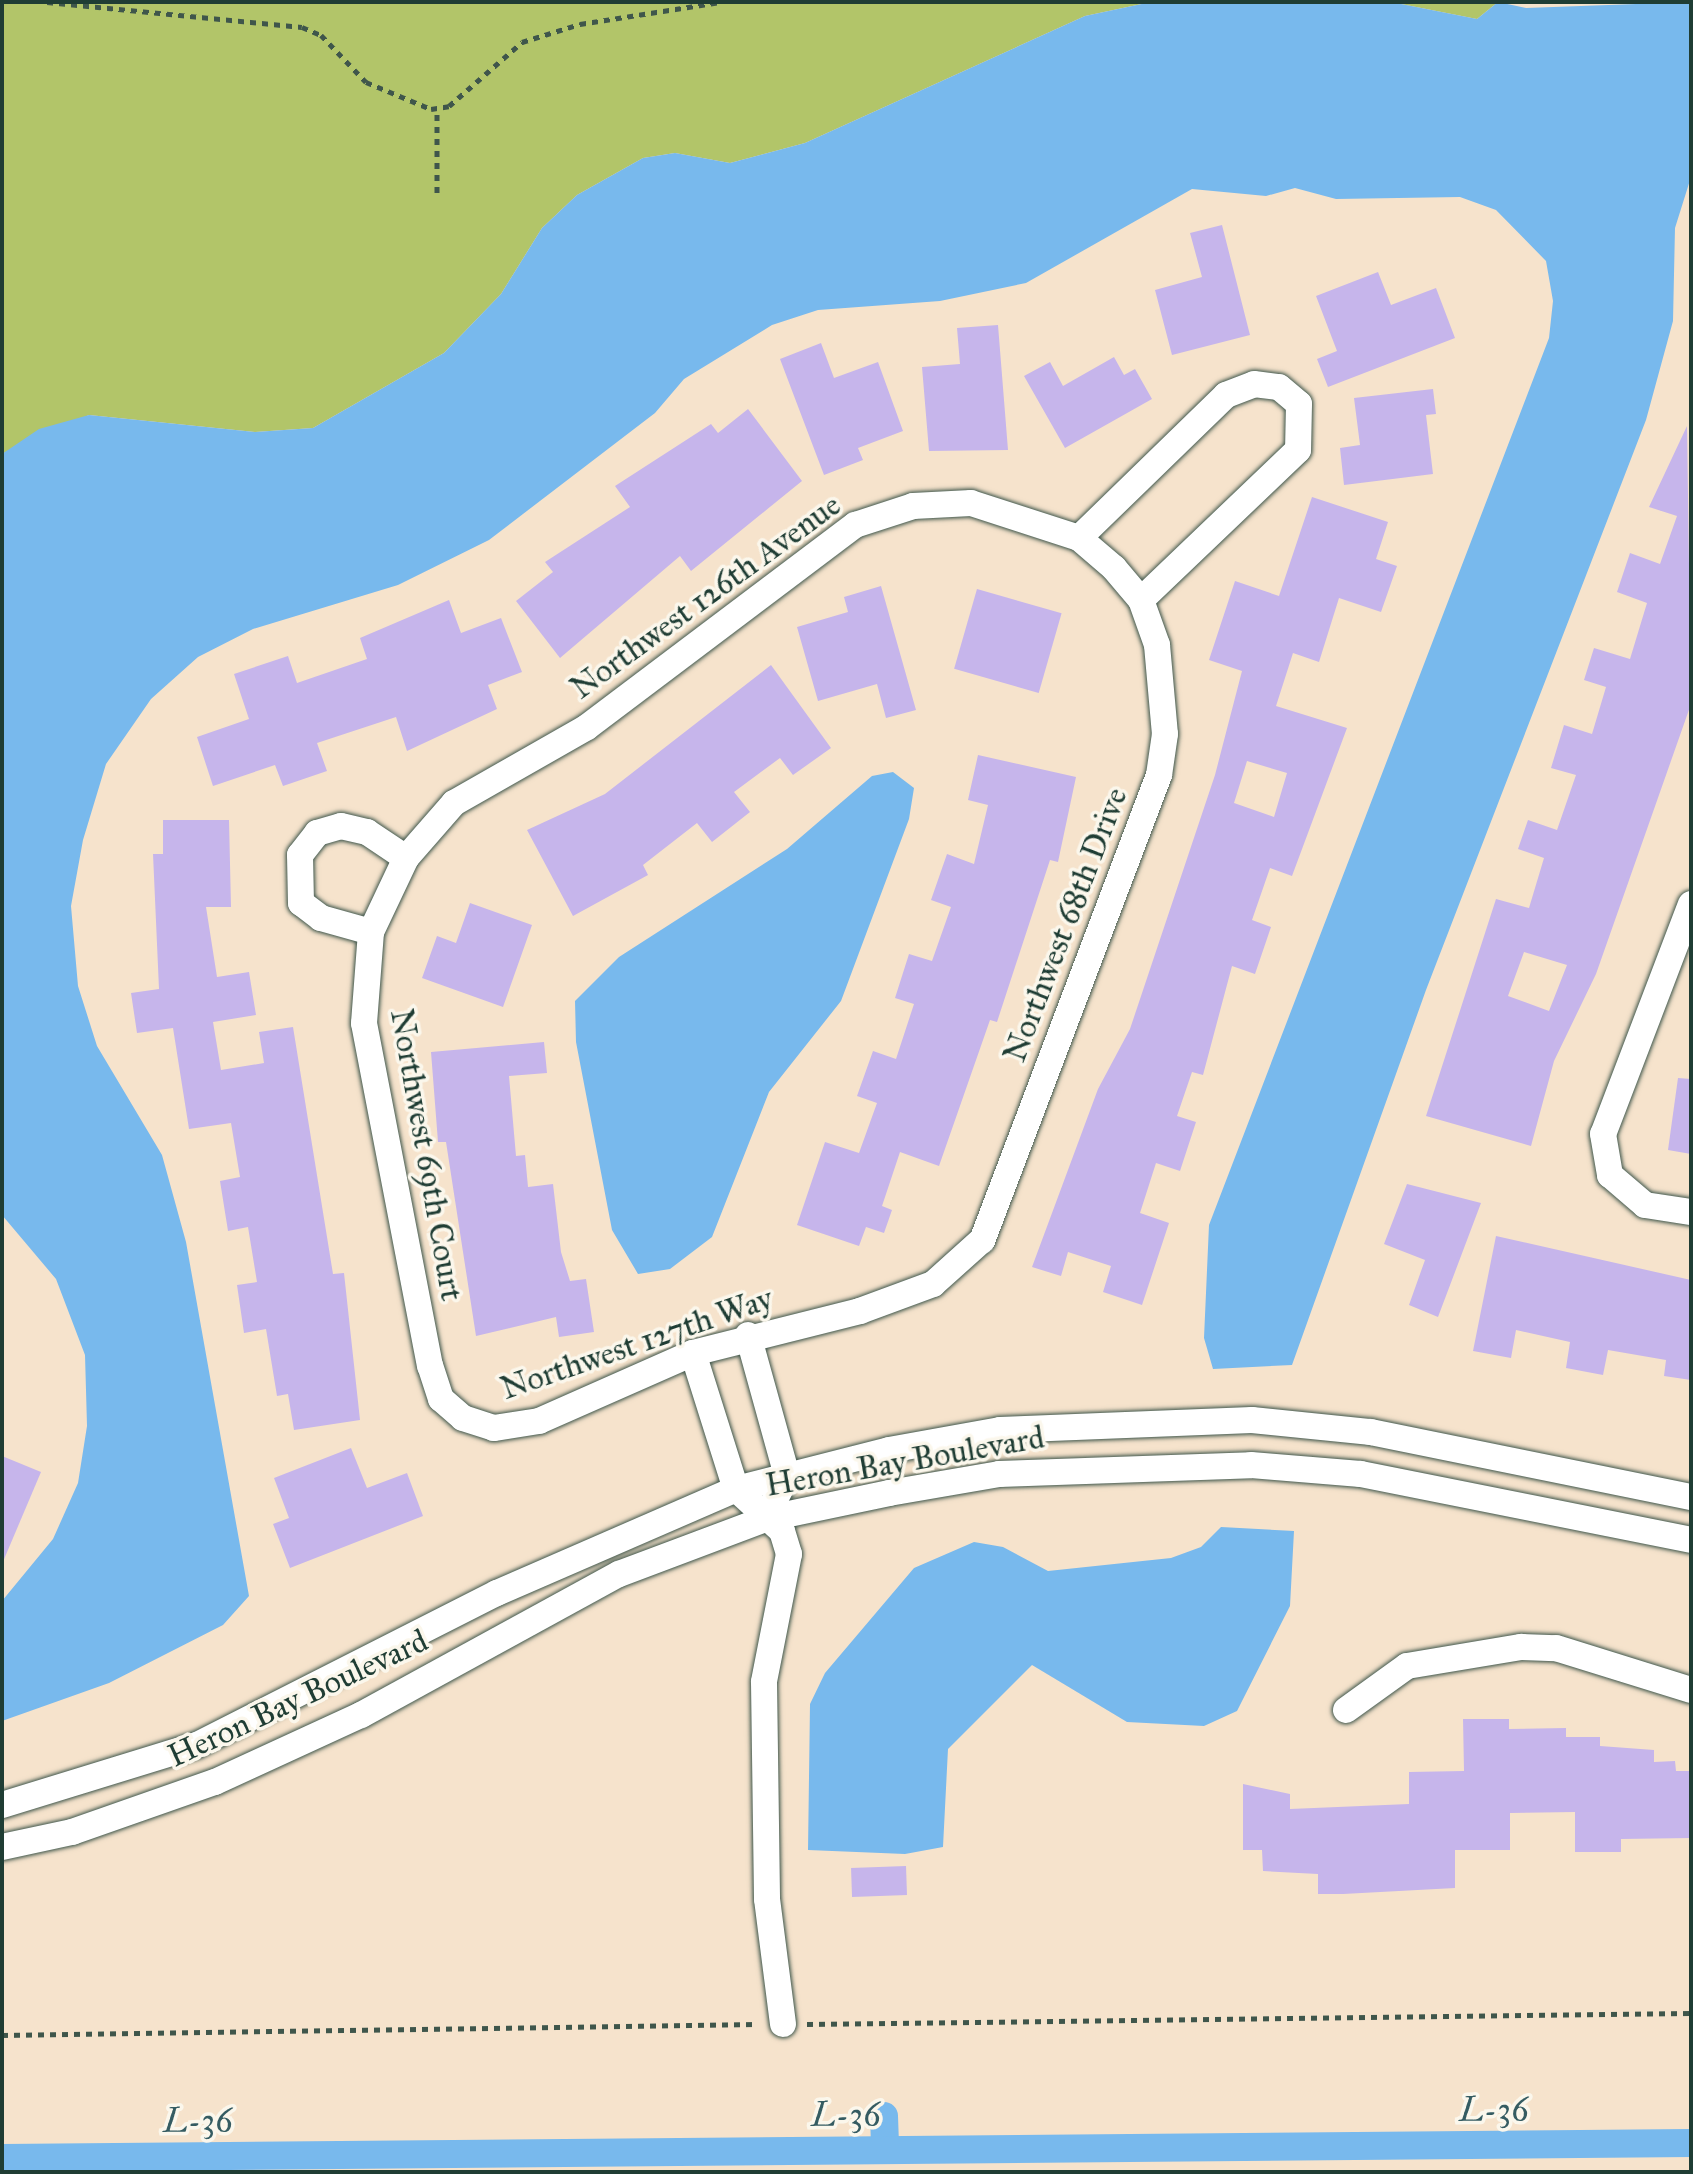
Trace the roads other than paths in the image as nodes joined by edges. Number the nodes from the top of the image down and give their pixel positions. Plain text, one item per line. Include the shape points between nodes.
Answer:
1 (1079, 538) junction
2 (1114, 568) joint
3 (1141, 600) junction
4 (406, 858) junction
5 (387, 895) joint
6 (1691, 904) edge
7 (371, 932) junction
8 (1691, 1212) edge
9 (965, 1262) joint
10 (748, 1335) junction
11 (693, 1353) junction
12 (463, 1418) joint
13 (787, 1476) junction
14 (736, 1489) junction
15 (1691, 1497) edge
16 (765, 1519) junction
17 (1691, 1540) edge
18 (1691, 1690) edge
19 (1346, 1710) dead end
20 (2, 1805) edge
21 (2, 1847) edge
22 (783, 2024) road end

1 - 2 street, Northwest 126th Avenue
1 - 3 street via 1226,395 1254,384 1279,387 1299,404 1298,450
1 - 4 street, Northwest 126th Avenue via 971,503 913,506 855,525 587,727 454,803
2 - 3 street, Northwest 68th Drive
3 - 9 street, Northwest 68th Drive via 1164,691 1159,775 982,1240
4 - 5 street, Northwest 126th Avenue
4 - 7 street via 367,832 341,826 317,833 300,855 301,903 321,918
5 - 7 street, Northwest 69th Court
6 - 8 street via 1603,1134 1610,1175 1645,1205
7 - 12 street, Northwest 69th Court via 364,1023 371,1073 430,1366 441,1399
9 - 10 street, Northwest 127th Way via 933,1284 860,1311
10 - 11 street, Northwest 127th Way
10 - 13 street
11 - 12 street, Northwest 127th Way via 539,1421 494,1428
11 - 14 street
13 - 14 street, Heron Bay Boulevard
13 - 15 street, Heron Bay Boulevard via 1000,1430 1186,1421 1345,1430
13 - 16 street
14 - 16 street
14 - 20 street, Heron Bay Boulevard via 510,1587 197,1745
16 - 17 street, Heron Bay Boulevard via 999,1474 1190,1465 1342,1472
16 - 21 street, Heron Bay Boulevard via 619,1574 361,1715 215,1782 72,1832
16 - 22 street via 782,1531 789,1554 764,1682 767,1899
18 - 19 street via 1556,1648 1521,1647 1407,1666

